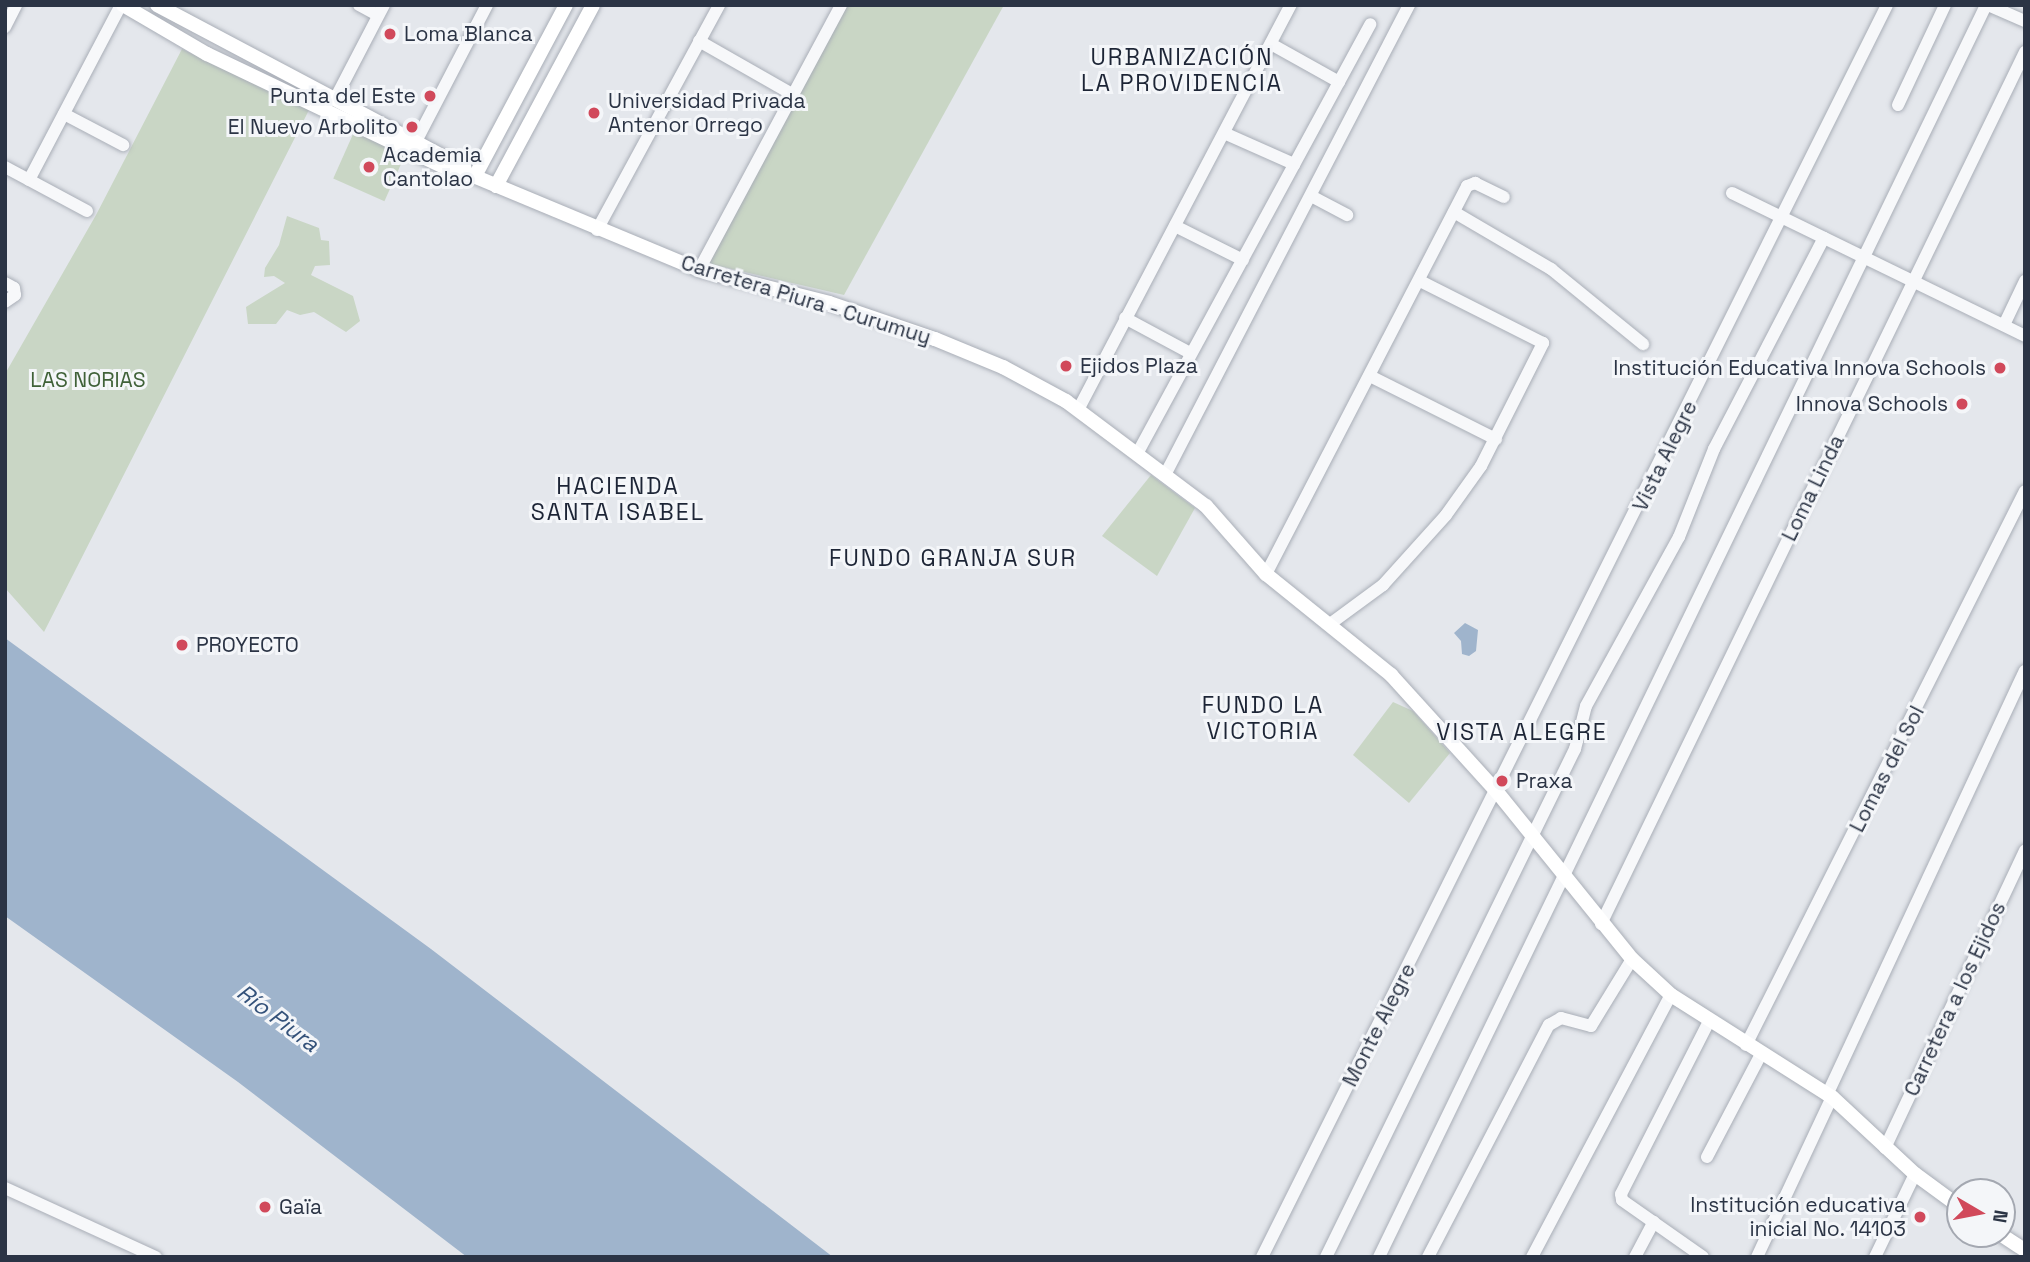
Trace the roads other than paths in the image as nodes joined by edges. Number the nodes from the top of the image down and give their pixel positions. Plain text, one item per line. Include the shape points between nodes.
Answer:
1 (16, 5) edge
2 (122, 5) edge
3 (157, 5) edge
4 (359, 5) edge
5 (487, 5) edge
6 (566, 5) edge
7 (593, 5) edge
8 (719, 5) edge
9 (841, 5) edge
10 (1291, 5) edge
11 (1409, 5) edge
12 (1887, 5) edge
13 (1945, 5) edge
14 (1987, 5) edge
15 (381, 10) edge
16 (2025, 21) edge
17 (1370, 24) dead end
18 (5, 27) edge
19 (699, 41) junction
20 (1270, 44) junction
21 (2025, 52) edge
22 (1339, 82) junction
23 (792, 94) junction
24 (335, 99) junction
25 (1898, 106) dead end
26 (64, 114) junction
27 (1224, 133) junction
28 (123, 145) dead end
29 (413, 147) junction
30 (1294, 164) junction
31 (5, 167) edge
32 (468, 173) junction
33 (29, 180) junction
34 (496, 186) junction
35 (1732, 193) dead end
36 (1311, 196) junction
37 (1504, 197) dead end
38 (86, 211) dead end
39 (1454, 212) junction
40 (1347, 215) dead end
41 (1783, 218) junction
42 (1175, 226) junction
43 (597, 230) junction
44 (1824, 239) junction
45 (1865, 257) junction
46 (1242, 260) junction
47 (699, 270) junction
48 (1420, 281) junction
49 (1914, 281) junction
50 (2025, 281) edge
51 (5, 284) edge
52 (5, 302) edge
53 (1125, 317) junction
54 (2004, 325) junction
55 (2025, 336) edge
56 (1643, 344) dead end
57 (1190, 353) junction
58 (1370, 376) junction
59 (1078, 410) junction
60 (1496, 439) junction
61 (1137, 454) junction
62 (1165, 475) junction
63 (2025, 491) edge
64 (1266, 573) junction
65 (1330, 624) junction
66 (2025, 671) edge
67 (1498, 793) junction
68 (1531, 833) junction
69 (2025, 850) edge
70 (1564, 879) junction
71 (1601, 923) junction
72 (1632, 959) junction
73 (1671, 995) junction
74 (1709, 1021) junction
75 (1746, 1045) junction
76 (1761, 1054) junction
77 (1829, 1096) junction
78 (1885, 1148) junction
79 (1707, 1157) dead end
80 (1915, 1174) junction
81 (5, 1188) edge
82 (1946, 1197) edge
83 (1654, 1222) junction
84 (156, 1257) edge
85 (1262, 1257) edge
86 (1326, 1257) edge
87 (1379, 1257) edge
88 (1428, 1257) edge
89 (1531, 1257) edge
90 (1635, 1257) edge
91 (1703, 1257) edge
92 (1758, 1257) edge
93 (1875, 1257) edge

1 - 18 street
2 - 26 street
2 - 29 main road via 207,54
3 - 24 main road
4 - 15 street
5 - 29 street
6 - 32 main road
7 - 34 main road
8 - 19 street
9 - 23 street
10 - 20 street
11 - 36 street
12 - 41 street, Vista Alegre
13 - 25 street
14 - 16 street
14 - 45 street
15 - 24 street
17 - 22 street
19 - 23 street
19 - 43 street
20 - 22 street
20 - 27 street
21 - 49 street, Loma Linda
22 - 30 street
23 - 47 street
24 - 29 main road
26 - 28 street
26 - 33 street
27 - 30 street
27 - 42 street
29 - 32 main road, Carretera Piura - Curumuy
30 - 46 street
31 - 33 street
32 - 34 main road, Carretera Piura - Curumuy
33 - 38 street
34 - 43 main road, Carretera Piura - Curumuy
35 - 41 street
36 - 40 street
36 - 62 street
37 - 39 street via 1470,183
39 - 48 street
39 - 56 street via 1551,269
41 - 44 street
41 - 67 street, Vista Alegre
42 - 46 street
42 - 53 street
43 - 47 main road, Carretera Piura - Curumuy
44 - 45 street
44 - 68 street via 1714,449 1679,537 1586,706 1575,749
45 - 49 street
45 - 70 street
46 - 57 street
47 - 59 main road, Carretera Piura - Curumuy via 829,303 935,339 1015,373
48 - 58 street
48 - 60 street via 1543,343
49 - 54 street
49 - 71 street, Loma Linda
50 - 54 street
51 - 52 street via 14,288 15,295
53 - 57 street
53 - 59 street
54 - 55 street
57 - 61 street
58 - 60 street
58 - 64 street
59 - 61 main road, Carretera Piura - Curumuy
60 - 65 street via 1420,546 1382,585
61 - 62 main road, Carretera Piura - Curumuy
62 - 64 main road, Carretera Piura - Curumuy via 1206,506
63 - 75 street, Lomas del Sol
64 - 65 main road, Carretera Piura - Curumuy
65 - 67 main road, Carretera Piura - Curumuy via 1391,675
66 - 77 street
67 - 68 main road, Carretera Piura - Curumuy
67 - 85 street, Monte Alegre
68 - 70 main road, Carretera Piura - Curumuy
68 - 86 street
69 - 78 street, Carretera a los Ejidos
70 - 71 main road, Carretera Piura - Curumuy
70 - 87 street
71 - 72 main road, Carretera Piura - Curumuy
72 - 73 main road, Carretera Piura - Curumuy
72 - 88 street via 1591,1026 1560,1018 1549,1025
73 - 74 main road, Carretera Piura - Curumuy
73 - 89 street
74 - 75 main road, Carretera Piura - Curumuy
74 - 83 street via 1621,1191 1622,1200
75 - 76 main road, Carretera Piura - Curumuy
76 - 77 main road, Carretera Piura - Curumuy
76 - 79 street
77 - 78 main road, Carretera Piura - Curumuy
77 - 92 street
78 - 80 main road, Carretera Piura - Curumuy
80 - 82 main road, Carretera Piura - Curumuy
80 - 93 street
81 - 84 street
83 - 90 street
83 - 91 street

